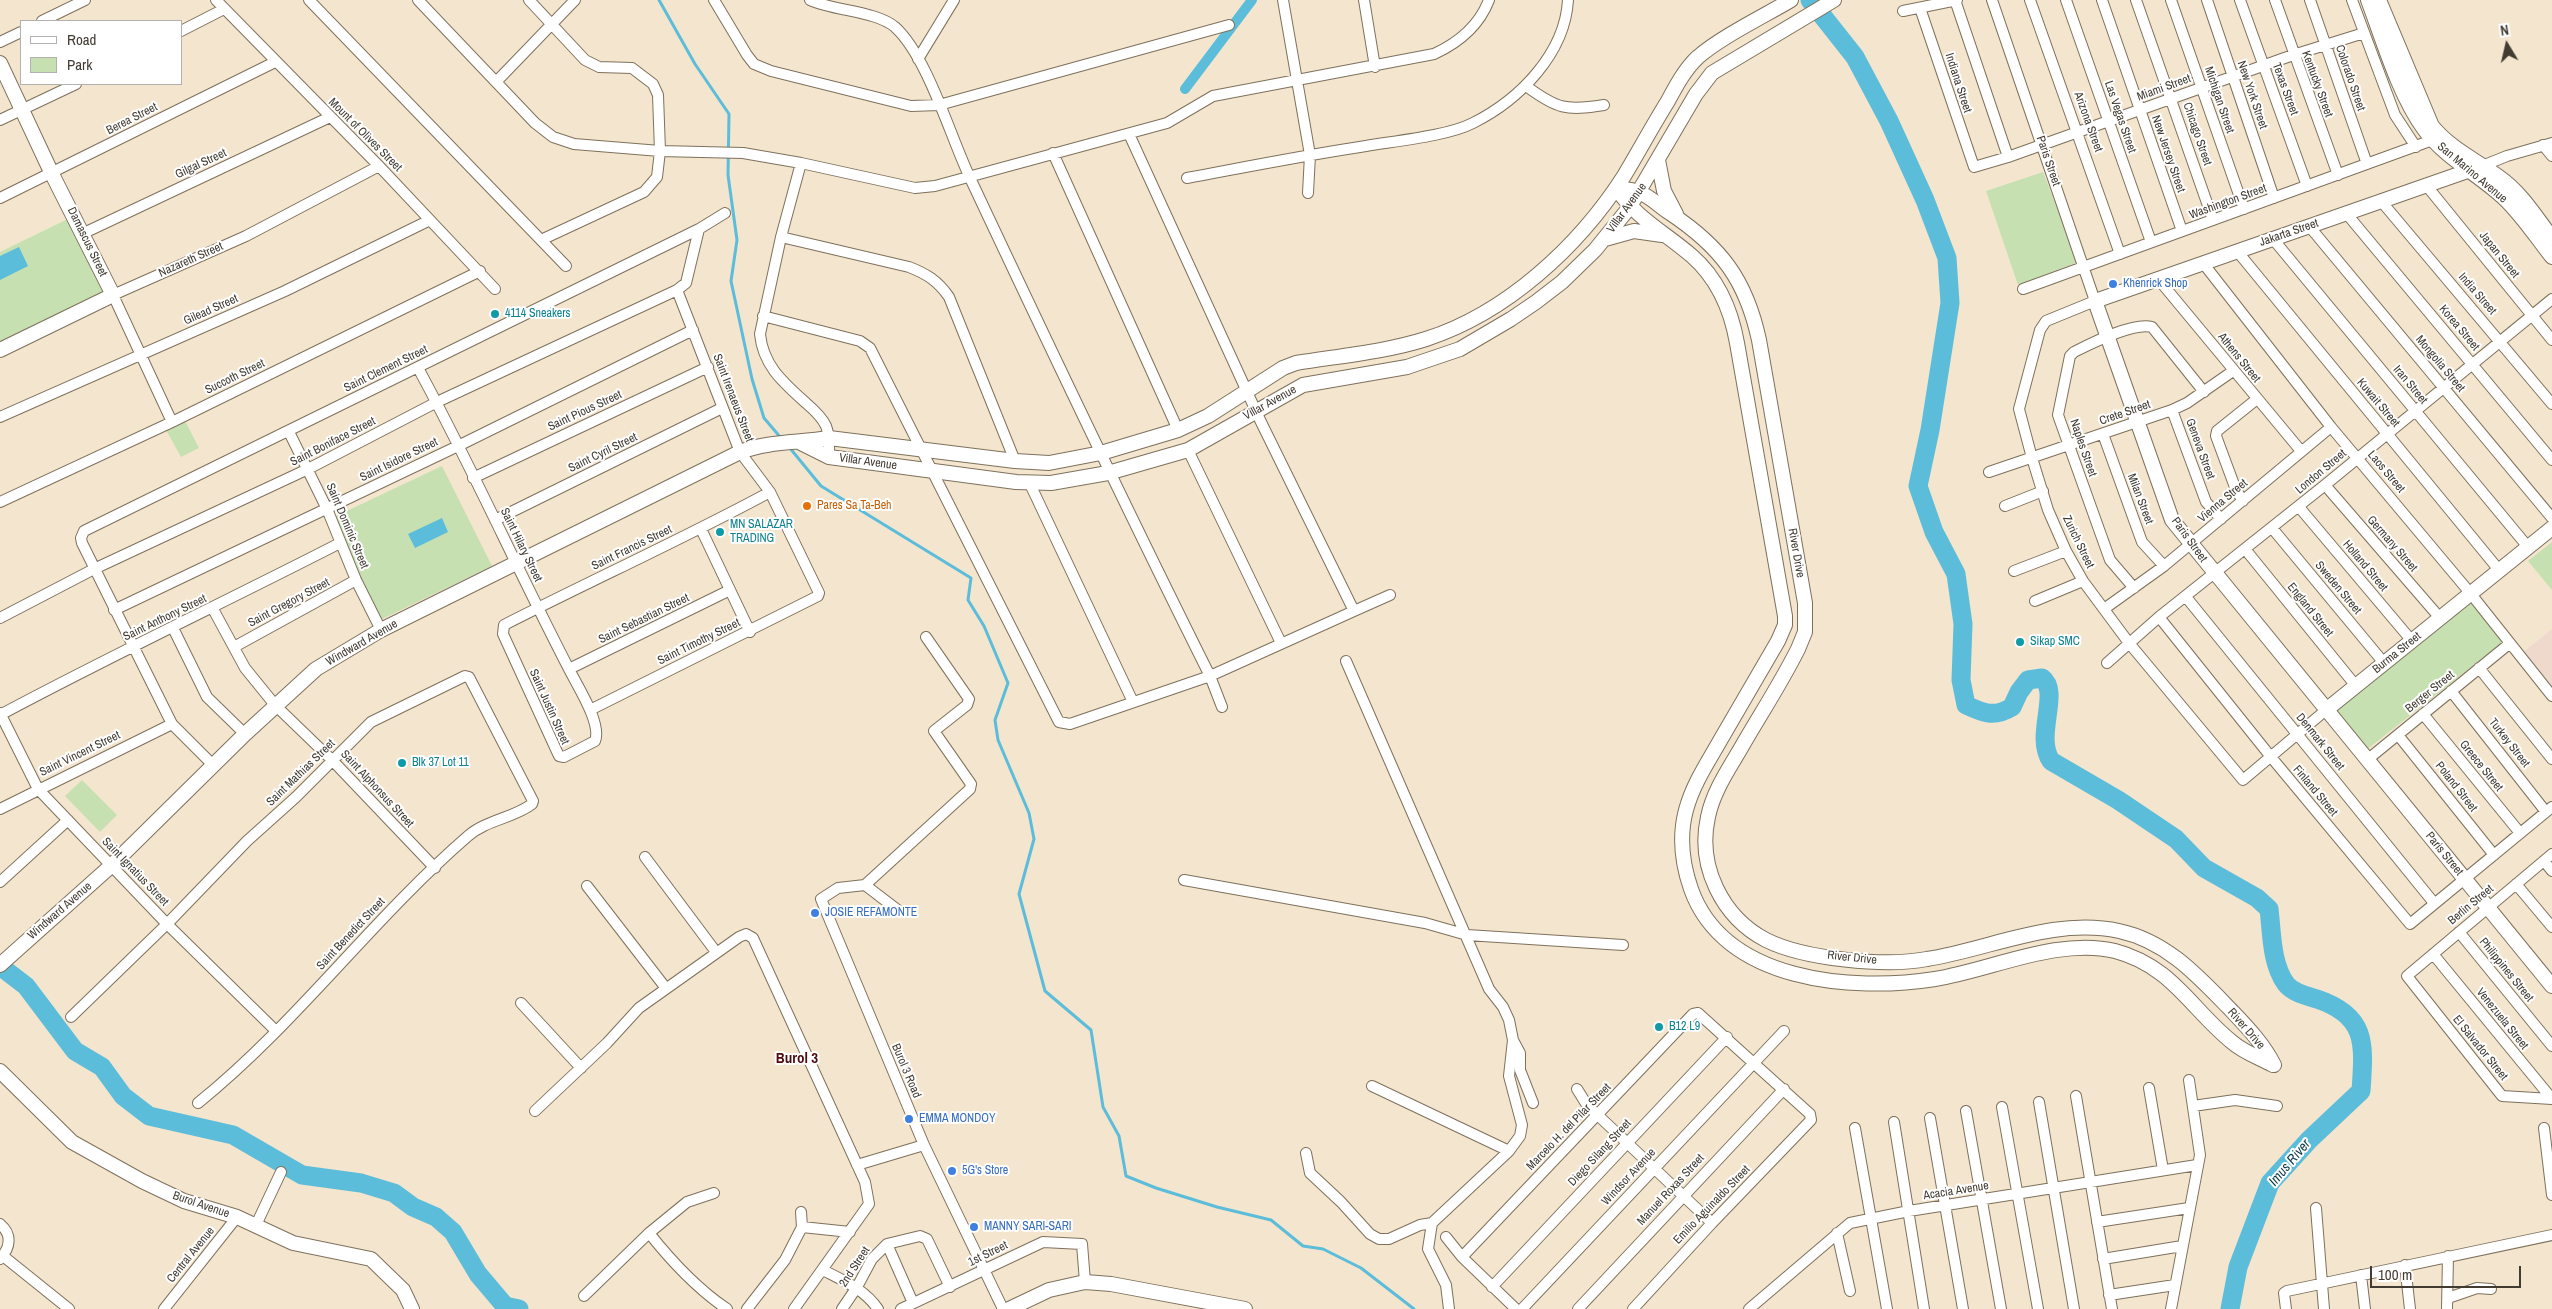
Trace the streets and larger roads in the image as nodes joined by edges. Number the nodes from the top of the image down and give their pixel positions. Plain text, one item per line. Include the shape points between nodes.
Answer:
1 (85, 0) edge
2 (216, 0) edge
3 (309, 0) edge
4 (418, 0) edge
5 (529, 0) edge
6 (575, 0) edge
7 (714, 0) edge
8 (810, 0) edge
9 (954, 0) edge
10 (1283, 0) edge
11 (1364, 0) edge
12 (1489, 0) edge
13 (1568, 0) edge
14 (1791, 0) edge
15 (1834, 0) edge
16 (1956, 0) edge
17 (1992, 0) edge
18 (2030, 0) edge
19 (2066, 0) edge
20 (2102, 0) edge
21 (2136, 0) edge
22 (2171, 0) edge
23 (2207, 0) edge
24 (2240, 0) edge
25 (2275, 0) edge
26 (2310, 0) edge
27 (2352, 0) edge
28 (2368, 0) edge
29 (2378, 0) edge
30 (1920, 8) junction
31 (224, 9) junction
32 (1903, 11) dead end
33 (44, 20) edge
34 (552, 24) junction
35 (1228, 25) dead end
36 (2383, 25) junction
37 (182, 30) edge
38 (20, 32) edge
39 (2364, 33) junction
40 (0, 42) edge
41 (2325, 45) junction
42 (2293, 55) junction
43 (918, 59) junction
44 (275, 62) junction
45 (0, 63) edge
46 (2264, 65) junction
47 (1375, 67) junction
48 (2233, 76) junction
49 (1296, 81) junction
50 (496, 82) junction
51 (74, 85) edge
52 (1526, 86) junction
53 (2201, 88) junction
54 (2171, 99) junction
55 (939, 105) junction
56 (1604, 105) dead end
57 (22, 110) junction
58 (2140, 110) junction
59 (330, 117) junction
60 (0, 120) edge
61 (2108, 121) junction
62 (2078, 132) junction
63 (1129, 134) junction
64 (2437, 138) junction
65 (2548, 144) edge
66 (2042, 145) junction
67 (2416, 147) junction
68 (660, 151) junction
69 (1053, 153) junction
70 (1310, 155) junction
71 (2552, 156) edge
72 (2008, 157) junction
73 (1658, 160) junction
74 (801, 163) junction
75 (2367, 164) junction
76 (379, 166) junction
77 (2482, 166) junction
78 (1973, 167) joint
79 (2467, 171) junction
80 (52, 174) junction
81 (2338, 175) junction
82 (969, 176) junction
83 (1187, 178) dead end
84 (2426, 185) junction
85 (2307, 186) junction
86 (1616, 188) junction
87 (1640, 192) junction
88 (1308, 193) dead end
89 (0, 198) edge
90 (2274, 198) junction
91 (2380, 201) junction
92 (1629, 208) junction
93 (2244, 209) junction
94 (725, 213) dead end
95 (2346, 213) junction
96 (1679, 219) junction
97 (430, 220) junction
98 (2213, 220) junction
99 (2309, 226) junction
100 (699, 229) junction
101 (2182, 231) junction
102 (84, 233) junction
103 (1665, 236) junction
104 (781, 237) junction
105 (2552, 238) edge
106 (1604, 239) junction
107 (2272, 239) junction
108 (541, 240) junction
109 (2152, 242) junction
110 (2237, 251) junction
111 (2120, 254) junction
112 (2552, 257) edge
113 (2203, 263) junction
114 (566, 266) dead end
115 (2084, 266) junction
116 (480, 270) junction
117 (2159, 280) junction
118 (495, 289) dead end
119 (2023, 289) dead end
120 (677, 290) junction
121 (113, 295) junction
122 (2552, 299) edge
123 (2095, 300) junction
124 (763, 316) junction
125 (2532, 316) junction
126 (693, 330) junction
127 (2107, 336) junction
128 (2552, 340) edge
129 (2501, 341) junction
130 (0, 350) edge
131 (140, 356) junction
132 (2473, 364) junction
133 (708, 367) junction
134 (418, 368) junction
135 (2233, 371) junction
136 (2443, 388) junction
137 (1247, 391) junction
138 (2204, 392) junction
139 (2256, 399) junction
140 (436, 402) junction
141 (2552, 404) edge
142 (722, 408) junction
143 (1256, 410) junction
144 (2172, 410) junction
145 (2415, 410) junction
146 (0, 417) edge
147 (172, 422) junction
148 (2136, 422) junction
149 (2331, 427) junction
150 (1178, 430) junction
151 (289, 432) junction
152 (2103, 434) junction
153 (2388, 434) junction
154 (830, 438) junction
155 (801, 443) junction
156 (2068, 445) junction
157 (458, 446) junction
158 (919, 449) junction
159 (743, 450) junction
160 (1188, 450) junction
161 (2301, 451) junction
162 (1101, 453) junction
163 (829, 457) junction
164 (2357, 457) junction
165 (2032, 458) junction
166 (2552, 460) edge
167 (1015, 461) junction
168 (308, 469) junction
169 (931, 471) junction
170 (1108, 472) junction
171 (1989, 472) dead end
172 (473, 478) junction
173 (1030, 484) junction
174 (2325, 485) junction
175 (2043, 491) junction
176 (770, 492) junction
177 (2243, 501) junction
178 (0, 502) edge
179 (2005, 506) dead end
180 (2299, 507) junction
181 (327, 509) junction
182 (2552, 518) edge
183 (2221, 519) junction
184 (495, 520) junction
185 (2272, 528) junction
186 (2552, 528) edge
187 (701, 529) junction
188 (340, 543) junction
189 (2191, 544) junction
190 (2528, 547) junction
191 (2246, 549) junction
192 (2066, 551) junction
193 (516, 564) junction
194 (2164, 566) junction
195 (94, 569) junction
196 (2499, 570) junction
197 (2014, 571) dead end
198 (2214, 574) junction
199 (356, 580) junction
200 (2083, 581) junction
201 (2134, 588) junction
202 (730, 590) junction
203 (2471, 594) junction
204 (1390, 595) dead end
205 (818, 596) joint
206 (2186, 597) junction
207 (2035, 601) dead end
208 (213, 608) junction
209 (538, 608) junction
210 (2104, 609) junction
211 (114, 610) junction
212 (1354, 611) junction
213 (0, 618) edge
214 (2159, 618) junction
215 (2440, 618) junction
216 (504, 625) joint
217 (173, 628) junction
218 (381, 630) junction
219 (750, 632) junction
220 (926, 637) dead end
221 (2412, 641) junction
222 (1281, 643) junction
223 (2130, 643) junction
224 (2509, 644) junction
225 (234, 647) junction
226 (133, 648) junction
227 (1346, 661) dead end
228 (2384, 663) junction
229 (2107, 664) dead end
230 (2479, 668) junction
231 (569, 669) junction
232 (1210, 676) junction
233 (2356, 686) junction
234 (2452, 691) junction
235 (2551, 692) edge
236 (1133, 702) junction
237 (275, 705) junction
238 (1222, 706) dead end
239 (590, 710) junction
240 (2326, 710) junction
241 (0, 714) edge
242 (2423, 714) junction
243 (172, 724) junction
244 (245, 734) junction
245 (2297, 734) junction
246 (2398, 734) junction
247 (597, 735) joint
248 (2271, 757) junction
249 (2552, 759) edge
250 (332, 760) junction
251 (2367, 760) junction
252 (214, 766) junction
253 (2243, 780) joint
254 (38, 789) junction
255 (534, 801) joint
256 (0, 809) edge
257 (2549, 809) edge
258 (68, 820) junction
259 (2520, 833) junction
260 (2552, 854) edge
261 (2494, 855) junction
262 (644, 857) dead end
263 (2544, 861) junction
264 (112, 866) junction
265 (435, 868) junction
266 (2552, 871) edge
267 (2464, 879) junction
268 (1184, 880) dead end
269 (0, 882) edge
270 (2516, 884) junction
271 (864, 885) junction
272 (587, 886) dead end
273 (2434, 904) junction
274 (2488, 908) junction
275 (900, 911) dead end
276 (167, 924) junction
277 (2552, 927) edge
278 (2459, 932) junction
279 (1467, 935) junction
280 (1623, 944) dead end
281 (716, 952) junction
282 (2433, 954) junction
283 (3, 961) edge
284 (2407, 976) joint
285 (2552, 986) edge
286 (665, 988) junction
287 (521, 1003) dead end
288 (71, 1017) dead end
289 (276, 1031) junction
290 (1784, 1031) dead end
291 (1727, 1037) junction
292 (1513, 1040) junction
293 (2552, 1046) edge
294 (1755, 1062) junction
295 (581, 1068) junction
296 (0, 1071) edge
297 (2189, 1080) dead end
298 (1372, 1086) dead end
299 (2148, 1088) dead end
300 (1577, 1089) dead end
301 (1784, 1089) junction
302 (2076, 1096) dead end
303 (2552, 1099) edge
304 (198, 1102) dead end
305 (2039, 1102) dead end
306 (1533, 1103) dead end
307 (2192, 1106) junction
308 (2277, 1106) dead end
309 (2002, 1107) dead end
310 (535, 1111) dead end
311 (1966, 1111) dead end
312 (1598, 1115) junction
313 (1930, 1118) dead end
314 (1894, 1122) dead end
315 (1855, 1128) dead end
316 (2544, 1128) dead end
317 (1626, 1142) junction
318 (924, 1145) junction
319 (1509, 1151) junction
320 (1306, 1153) dead end
321 (857, 1165) junction
322 (2197, 1165) junction
323 (1655, 1168) junction
324 (2163, 1170) junction
325 (281, 1172) dead end
326 (2090, 1182) junction
327 (2053, 1188) junction
328 (714, 1193) dead end
329 (2017, 1194) junction
330 (2552, 1194) edge
331 (1683, 1195) junction
332 (1981, 1199) junction
333 (1945, 1205) junction
334 (2189, 1208) junction
335 (2316, 1208) dead end
336 (1909, 1211) junction
337 (801, 1212) dead end
338 (238, 1218) junction
339 (1870, 1219) junction
340 (1432, 1222) junction
341 (2097, 1222) junction
342 (1712, 1223) junction
343 (0, 1224) edge
344 (256, 1225) junction
345 (802, 1227) junction
346 (850, 1232) junction
347 (649, 1233) junction
348 (1837, 1233) junction
349 (2552, 1234) edge
350 (1446, 1237) dead end
351 (886, 1244) junction
352 (2182, 1246) junction
353 (2448, 1256) junction
354 (2, 1257) edge
355 (1462, 1257) junction
356 (2103, 1259) junction
357 (2405, 1265) junction
358 (823, 1270) junction
359 (984, 1270) junction
360 (2361, 1275) junction
361 (1085, 1282) junction
362 (2322, 1283) junction
363 (2175, 1285) junction
364 (857, 1287) junction
365 (950, 1287) junction
366 (1492, 1287) junction
367 (2491, 1289) dead end
368 (1850, 1291) dead end
369 (2109, 1295) junction
370 (584, 1296) dead end
371 (2448, 1298) junction
372 (914, 1303) junction
373 (1190, 1304) edge
374 (69, 1309) edge
375 (164, 1309) edge
376 (412, 1309) edge
377 (727, 1309) edge
378 (747, 1309) edge
379 (794, 1309) edge
380 (842, 1309) edge
381 (878, 1309) edge
382 (901, 1309) edge
383 (1003, 1309) edge
384 (1009, 1309) edge
385 (1240, 1309) edge
386 (1449, 1309) edge
387 (1516, 1309) edge
388 (1522, 1309) edge
389 (1578, 1309) edge
390 (1632, 1309) edge
391 (1749, 1309) edge
392 (1887, 1309) edge
393 (1924, 1309) edge
394 (1962, 1309) edge
395 (2001, 1309) edge
396 (2038, 1309) edge
397 (2074, 1309) edge
398 (2112, 1309) edge
399 (2171, 1309) edge
400 (2286, 1309) edge
401 (2324, 1309) edge
402 (2365, 1309) edge
403 (2410, 1309) edge
404 (2448, 1309) edge

1 - 33 street
2 - 31 street, Mount of Olives Street
3 - 108 street
4 - 50 street
5 - 34 street
6 - 34 street
7 - 55 street via 754,64 776,73 911,106
8 - 43 street via 893,26
9 - 43 street
10 - 49 street
11 - 47 street
12 - 47 street via 1481,16 1452,46 1434,54
13 - 52 street via 1562,28 1544,66
14 - 86 street, Villar Avenue via 1706,52 1689,66
15 - 73 street, Villar Avenue via 1719,68 1705,80
16 - 30 street
16 - 72 street
17 - 66 street, Paris Street
18 - 62 street, Arizona Street
19 - 61 street, Las Vegas Street
20 - 58 street, New Jersey Street
21 - 54 street, Chicago Street
22 - 53 street, Michigan Street
23 - 48 street, New York Street
24 - 46 street, Texas Street
25 - 42 street, Kentucky Street
26 - 41 street, Colorado Street
27 - 39 street
28 - 36 street, San Marino Avenue
29 - 36 street, San Marino Avenue
30 - 32 street
30 - 78 street, Indiana Street
31 - 37 street
31 - 44 street, Mount of Olives Street
34 - 50 street
34 - 68 street via 585,60 599,67 632,68 653,84 658,95
35 - 55 street
36 - 64 street, San Marino Avenue via 2398,79 2422,128
38 - 40 street
39 - 41 street, Miami Street
39 - 67 street via 2395,115
41 - 42 street, Miami Street
41 - 75 street, Colorado Street
42 - 46 street, Miami Street
42 - 81 street, Kentucky Street
43 - 55 street
44 - 59 street, Mount of Olives Street
44 - 80 street, Berea Street
45 - 57 street, Damascus Street
46 - 48 street, Miami Street
46 - 85 street, Texas Street
47 - 49 street
48 - 53 street, Miami Street
48 - 90 street, New York Street
49 - 63 street via 1213,96 1179,117
49 - 70 street
50 - 68 street via 553,137 574,144
51 - 57 street
52 - 56 street via 1550,104 1579,109
52 - 70 street via 1519,94 1472,124 1427,136
53 - 54 street, Miami Street
53 - 93 street, Michigan Street
54 - 58 street, Miami Street
54 - 98 street, Chicago Street
55 - 82 street
57 - 60 street
57 - 80 street, Damascus Street
58 - 61 street, Miami Street
58 - 101 street, New Jersey Street
59 - 76 street, Mount of Olives Street
59 - 102 street, Gilgal Street
61 - 62 street, Miami Street
61 - 109 street, Las Vegas Street
62 - 66 street, Miami Street
62 - 111 street, Arizona Street
63 - 69 street
63 - 137 street
64 - 67 street, Washington Street
64 - 77 street, San Marino Avenue
64 - 79 street, San Marino Avenue
65 - 71 street
65 - 77 street
66 - 72 street, Miami Street
66 - 115 street, Paris Street
67 - 75 street, Washington Street
68 - 74 street via 743,153
68 - 108 street via 657,177 644,192
69 - 82 street
69 - 150 street
70 - 83 street
70 - 88 street
72 - 78 street, Miami Street
73 - 87 street, Villar Avenue
73 - 96 street via 1664,191
74 - 82 street via 915,188
74 - 104 street
75 - 81 street, Washington Street
76 - 97 street, Mount of Olives Street
76 - 121 street, Nazareth Street via 246,236
77 - 79 street, Jakarta Street
77 - 105 street, San Marino Avenue via 2516,191
79 - 84 street, Jakarta Street
79 - 112 street, San Marino Avenue via 2504,199
80 - 89 street, Berea Street
80 - 102 street, Damascus Street
81 - 85 street, Washington Street
82 - 162 street
84 - 91 street, Jakarta Street
84 - 125 street, Japan Street
85 - 90 street, Washington Street
86 - 87 street, River Drive
86 - 92 street, River Drive
86 - 137 street, Villar Avenue via 1578,235 1547,266 1478,314 1452,328 1403,346 1296,363
87 - 92 street, Villar Avenue
87 - 96 street, River Drive
90 - 93 street, Washington Street
91 - 95 street, Jakarta Street
91 - 129 street, India Street
92 - 103 street, River Drive
92 - 106 street, Villar Avenue
93 - 98 street, Washington Street
94 - 100 street
95 - 99 street, Jakarta Street
95 - 132 street, Korea Street
96 - 103 street, River Drive via 1716,249 1735,275 1749,303 1759,340 1806,612 1805,632 1798,649 1729,768 1710,809 1705,851 1710,875 1722,899 1741,923 1767,940 1803,952 1864,961 1924,960 2020,936 2061,930 2101,928 2122,932 2156,944 2186,965 2255,1036 2274,1065 2232,1043 2168,978 2144,963 2116,952 2083,948 2046,953 1912,982 1844,981 1796,974 1751,958 1730,944 1707,919 1692,893 1684,866 1682,836 1686,809 1702,771 1778,641 1785,616 1732,318 1709,275
97 - 116 street, Mount of Olives Street
97 - 131 street, Gilead Street via 285,291
98 - 101 street, Washington Street
99 - 107 street, Jakarta Street
99 - 136 street, Mongolia Street
100 - 120 street via 686,283
100 - 134 street, Saint Clement Street
101 - 109 street, Washington Street
102 - 121 street, Damascus Street
103 - 106 street via 1634,231
104 - 124 street
104 - 167 street via 909,267 927,274 940,285 949,297
106 - 143 street, Villar Avenue via 1562,282 1536,302 1460,349 1407,367 1303,386
107 - 110 street, Jakarta Street
107 - 145 street, Iran Street
108 - 114 street
109 - 111 street, Washington Street
110 - 113 street, Jakarta Street
110 - 153 street, Kuwait Street
111 - 115 street, Washington Street
113 - 117 street, Jakarta Street
113 - 149 street, Laos Street
115 - 119 street, Washington Street
115 - 123 street, Paris Street
116 - 118 street, Mount of Olives Street
116 - 147 street, Succoth Street
117 - 123 street, Jakarta Street
117 - 135 street, Athens Street
120 - 126 street, Saint Irenaeus Street
120 - 140 street, Saint Boniface Street
121 - 130 street, Nazareth Street
121 - 131 street, Damascus Street
122 - 125 street, London Street
123 - 127 street, Paris Street
123 - 165 street, Zurich Street via 2046,320 2040,330 2019,410
124 - 154 street via 761,346 770,367 814,410 826,425
124 - 158 street via 866,343
125 - 128 street, Japan Street
125 - 129 street, London Street
126 - 133 street, Saint Irenaeus Street
126 - 157 street, Saint Isidore Street
127 - 138 street, Naples Street via 2145,325 2152,327
127 - 148 street, Paris Street
127 - 156 street, Naples Street via 2070,356 2058,408
129 - 132 street, London Street
129 - 141 street, India Street
131 - 146 street, Gilead Street
131 - 147 street, Damascus Street
132 - 136 street, London Street
132 - 166 street, Korea Street
133 - 142 street, Saint Irenaeus Street
133 - 172 street, Saint Pious Street
134 - 140 street, Saint Hilary Street
134 - 151 street, Saint Clement Street
135 - 138 street, Crete Street
135 - 139 street, Athens Street
136 - 145 street, London Street
136 - 182 street, Mongolia Street
137 - 143 street
137 - 150 street, Villar Avenue via 1208,416
138 - 144 street, Crete Street
139 - 161 street, Athens Street
139 - 177 street via 2217,431 2216,436
140 - 157 street, Saint Hilary Street
140 - 168 street, Saint Boniface Street
142 - 159 street, Saint Irenaeus Street
142 - 184 street, Saint Cyril Street
143 - 160 street, Villar Avenue
143 - 212 street
144 - 148 street, Crete Street
144 - 183 street, Geneva Street via 2206,502
145 - 153 street, London Street
145 - 190 street, Iran Street
147 - 178 street, Succoth Street
148 - 152 street, Crete Street
148 - 189 street, Paris Street via 2172,520
149 - 161 street, Vienna Street
149 - 164 street, Laos Street
150 - 162 street, Villar Avenue
151 - 168 street, Saint Dominic Street
151 - 195 street, Saint Clement Street via 84,531 82,543
152 - 156 street, Crete Street
152 - 194 street, Milan Street via 2142,542
153 - 164 street, London Street
153 - 196 street, Kuwait Street
154 - 155 street, Villar Avenue
154 - 158 street, Villar Avenue
154 - 163 street
155 - 159 street, Windward Avenue
155 - 163 street, Villar Avenue
156 - 165 street, Crete Street
156 - 201 street, Naples Street via 2110,560
157 - 172 street, Saint Hilary Street
157 - 181 street, Saint Isidore Street
158 - 167 street, Villar Avenue
158 - 169 street
159 - 176 street, Saint Irenaeus Street
159 - 193 street, Windward Avenue
160 - 170 street, Villar Avenue
160 - 222 street
161 - 177 street, Vienna Street
162 - 167 street, Villar Avenue via 1049,463
162 - 170 street
163 - 169 street, Villar Avenue
164 - 174 street, London Street
164 - 203 street, Laos Street
165 - 171 street, Crete Street
165 - 175 street, Zurich Street
168 - 181 street, Saint Dominic Street
168 - 195 street, Saint Boniface Street
169 - 173 street, Villar Avenue
169 - 236 street via 1059,722 1070,724
170 - 173 street, Villar Avenue
170 - 232 street
172 - 184 street, Saint Hilary Street
173 - 236 street
174 - 180 street, London Street
174 - 215 street, Germany Street
175 - 179 street
175 - 192 street, Zurich Street
176 - 187 street, Saint Francis Street
176 - 205 street, Saint Irenaeus Street
177 - 183 street, Vienna Street
180 - 185 street, London Street
180 - 221 street, Holland Street
181 - 188 street, Saint Dominic Street
181 - 211 street, Saint Isidore Street
183 - 189 street, Vienna Street
184 - 193 street, Saint Hilary Street
185 - 191 street, London Street
185 - 228 street, Sweden Street
186 - 190 street, Burma Street
187 - 202 street
187 - 209 street, Saint Francis Street
188 - 199 street, Saint Dominic Street
188 - 208 street, Saint Anthony Street
189 - 194 street, Vienna Street
189 - 198 street, Paris Street
190 - 196 street, Burma Street
191 - 198 street, London Street
191 - 233 street, England Street
192 - 197 street
192 - 200 street, Zurich Street
193 - 209 street, Saint Hilary Street
193 - 218 street, Windward Avenue
194 - 201 street, Vienna Street
195 - 211 street
195 - 213 street, Saint Boniface Street
196 - 203 street, Burma Street
198 - 206 street, London Street
198 - 240 street, Paris Street
199 - 218 street, Saint Dominic Street
199 - 225 street, Saint Gregory Street
200 - 207 street
200 - 210 street, Zurich Street
201 - 210 street, Vienna Street
202 - 219 street
202 - 231 street, Saint Sebastian Street
203 - 215 street, Burma Street
203 - 224 street, Laos Street
204 - 212 street
205 - 219 street, Saint Timothy Street
206 - 214 street, London Street
206 - 245 street, Denmark Street
208 - 217 street, Saint Anthony Street
208 - 225 street, Saint Alphonsus Street
209 - 216 street, Saint Francis Street
209 - 231 street, Saint Hilary Street
210 - 223 street, Zurich Street
211 - 226 street
212 - 222 street
214 - 223 street, London Street
214 - 248 street, Finland Street
215 - 221 street, Burma Street
216 - 247 street, Saint Justin Street via 503,634 556,754 564,757 595,741
217 - 226 street, Saint Anthony Street
217 - 244 street via 207,697
218 - 237 street, Windward Avenue via 316,669
219 - 239 street, Saint Timothy Street
220 - 271 street via 969,699 967,705 934,731 970,784 970,789
221 - 228 street, Burma Street
222 - 232 street
223 - 229 street, London Street
223 - 253 street, Zurich Street
224 - 230 street, Berger Street
224 - 235 street, Laos Street
225 - 237 street, Saint Alphonsus Street via 245,668
226 - 241 street, Saint Anthony Street
226 - 243 street
227 - 279 street
228 - 233 street, Burma Street
230 - 234 street, Berger Street
230 - 249 street
231 - 239 street, Saint Hilary Street
232 - 236 street
232 - 238 street
233 - 240 street, Burma Street
234 - 242 street, Berger Street
234 - 257 street, Turkey Street
237 - 244 street, Windward Avenue
237 - 250 street, Saint Alphonsus Street
239 - 247 street, Saint Hilary Street
240 - 245 street, Burma Street
240 - 251 street, Paris Street
241 - 254 street, Saint Ignatius Street
242 - 246 street, Berger Street
242 - 259 street, Greece Street
243 - 252 street
243 - 254 street, Saint Vincent Street
244 - 252 street, Windward Avenue
245 - 248 street, Burma Street
245 - 273 street, Denmark Street
246 - 251 street, Berger Street
246 - 261 street, Poland Street
248 - 253 street, Burma Street
248 - 273 street, Finland Street via 2410,924
250 - 255 street, Saint Mathias Street via 372,722 465,676 469,677
250 - 265 street, Saint Alphonsus Street
250 - 276 street, Saint Mathias Street
251 - 267 street, Paris Street
252 - 264 street, Windward Avenue
254 - 256 street, Saint Vincent Street
254 - 258 street, Saint Ignatius Street
255 - 265 street, Saint Benedict Street via 530,806 470,834
257 - 259 street, Finland Street
258 - 264 street, Saint Ignatius Street
258 - 269 street
259 - 261 street, Finland Street
260 - 263 street, Berlin Street
261 - 267 street, Finland Street
262 - 281 street
263 - 266 street
263 - 270 street, Berlin Street
264 - 276 street, Saint Ignatius Street
264 - 283 street, Windward Avenue
265 - 289 street, Saint Benedict Street via 381,919 362,943
267 - 273 street, Finland Street
267 - 274 street, Paris Street
268 - 279 street via 1425,923
270 - 274 street, Berlin Street
270 - 277 street
271 - 275 street
271 - 318 street, Burol 3 Road via 838,888 824,895 822,904
272 - 286 street
274 - 278 street, Berlin Street
274 - 285 street, Paris Street
276 - 288 street, Saint Mathias Street
276 - 289 street, Saint Ignatius Street
278 - 282 street, Berlin Street
278 - 293 street, Philippines Street
279 - 280 street
279 - 292 street via 1488,989 1503,1007
281 - 286 street
281 - 321 street via 746,934 752,938
282 - 284 street, Berlin Street
282 - 303 street, Venezuela Street
284 - 303 street, El Salvador Street via 2502,1096
286 - 295 street via 633,1013
287 - 295 street
289 - 304 street, Saint Benedict Street
290 - 294 street, Windsor Avenue
291 - 294 street
291 - 312 street, Marcelo H. del Pilar Street via 1702,1014 1693,1014
291 - 317 street, Diego Silang Street
292 - 306 street
292 - 319 street via 1509,1076 1522,1125 1520,1136
294 - 301 street
294 - 323 street, Windsor Avenue
295 - 310 street
296 - 338 street, Burol Avenue via 72,1142 184,1201
297 - 307 street
298 - 319 street
299 - 324 street
300 - 312 street
301 - 331 street, Manuel Roxas Street
301 - 342 street, Emilio Aguinaldo Street via 1810,1114 1811,1120
302 - 326 street
305 - 327 street
307 - 308 street via 2235,1100
307 - 322 street via 2200,1155
309 - 329 street
311 - 332 street
312 - 317 street
312 - 355 street, Marcelo H. del Pilar Street
313 - 333 street
314 - 336 street
315 - 339 street
316 - 330 street
317 - 323 street
317 - 366 street, Diego Silang Street
318 - 321 street
318 - 359 street, Burol 3 Road
319 - 340 street
320 - 340 street via 1310,1173 1370,1234 1379,1239 1389,1239
321 - 346 street via 867,1187 869,1204
322 - 324 street, Acacia Avenue
322 - 334 street
323 - 331 street
323 - 388 street, Windsor Avenue
324 - 326 street, Acacia Avenue
325 - 344 street
326 - 327 street, Acacia Avenue
326 - 341 street
327 - 329 street, Acacia Avenue
327 - 397 street
328 - 347 street via 687,1202
329 - 332 street, Acacia Avenue
329 - 396 street
331 - 342 street
331 - 389 street, Manuel Roxas Street
332 - 333 street, Acacia Avenue
332 - 395 street
333 - 336 street, Acacia Avenue
333 - 394 street
334 - 341 street
334 - 352 street
335 - 362 street
336 - 339 street, Acacia Avenue
336 - 393 street
337 - 345 street
338 - 344 street, Burol Avenue
338 - 375 street, Central Avenue
339 - 348 street, Acacia Avenue via 1850,1223
339 - 392 street
340 - 386 street via 1428,1249 1446,1285
341 - 356 street
342 - 390 street, Emilio Aguinaldo Street
343 - 354 street via 9,1237 8,1248
344 - 376 street, Burol Avenue via 293,1243 371,1259 403,1290
345 - 346 street
345 - 378 street via 785,1260
346 - 358 street
347 - 370 street
347 - 377 street via 672,1263 706,1295
348 - 368 street
348 - 391 street, Acacia Avenue
349 - 353 street
350 - 355 street
351 - 364 street, 2nd Street via 872,1259
351 - 365 street, 2nd Street via 925,1237
351 - 372 street
352 - 356 street
352 - 363 street
353 - 357 street
353 - 371 street
354 - 374 street
355 - 366 street
356 - 369 street
357 - 360 street
357 - 403 street
358 - 364 street
358 - 379 street
359 - 361 street, 1st Street via 1043,1242 1082,1244
359 - 365 street, 1st Street
359 - 383 street, Burol 3 Road
360 - 362 street
360 - 402 street
361 - 373 street via 1111,1284
361 - 384 street via 1050,1290
362 - 400 street via 2284,1293
362 - 401 street
363 - 369 street
363 - 399 street
364 - 380 street, 2nd Street
364 - 381 street
365 - 372 street, 1st Street
366 - 387 street
367 - 371 street via 2477,1288
369 - 398 street
371 - 404 street
372 - 382 street, 1st Street
373 - 385 street

